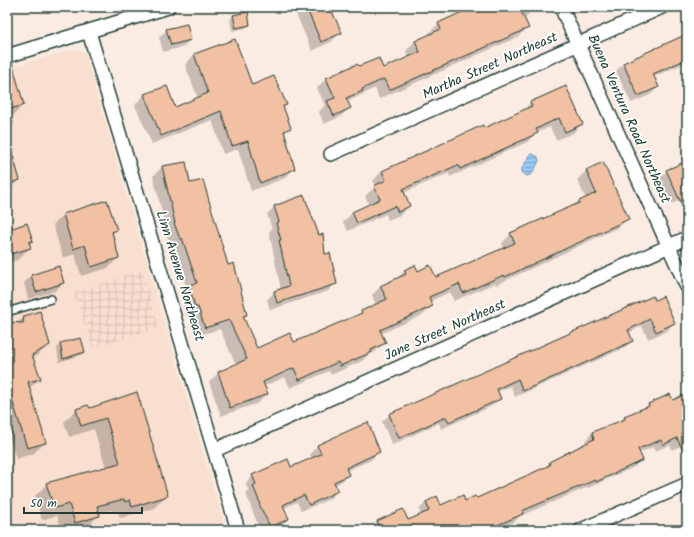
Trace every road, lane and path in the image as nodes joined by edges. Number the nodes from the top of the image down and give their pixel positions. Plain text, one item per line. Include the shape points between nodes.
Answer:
1 (168, 7) edge
2 (561, 7) edge
3 (662, 7) edge
4 (89, 32) junction
5 (578, 44) junction
6 (7, 56) edge
7 (331, 154) dead end
8 (687, 238) edge
9 (669, 247) junction
10 (687, 288) edge
11 (50, 299) dead end
12 (7, 312) edge
13 (216, 450) junction
14 (687, 484) edge
15 (238, 530) edge
16 (581, 530) edge

1 - 4 street
2 - 5 street, Buena Ventura Road Northeast
3 - 5 street, Martha Street Northeast
4 - 6 street
4 - 13 street, Linn Avenue Northeast
5 - 7 street, Martha Street Northeast
5 - 9 street, Buena Ventura Road Northeast
8 - 9 street, Jane Street Northeast
9 - 10 street, Buena Ventura Road Northeast
9 - 13 street, Jane Street Northeast
11 - 12 lane
13 - 15 street, Linn Avenue Northeast
14 - 16 street

